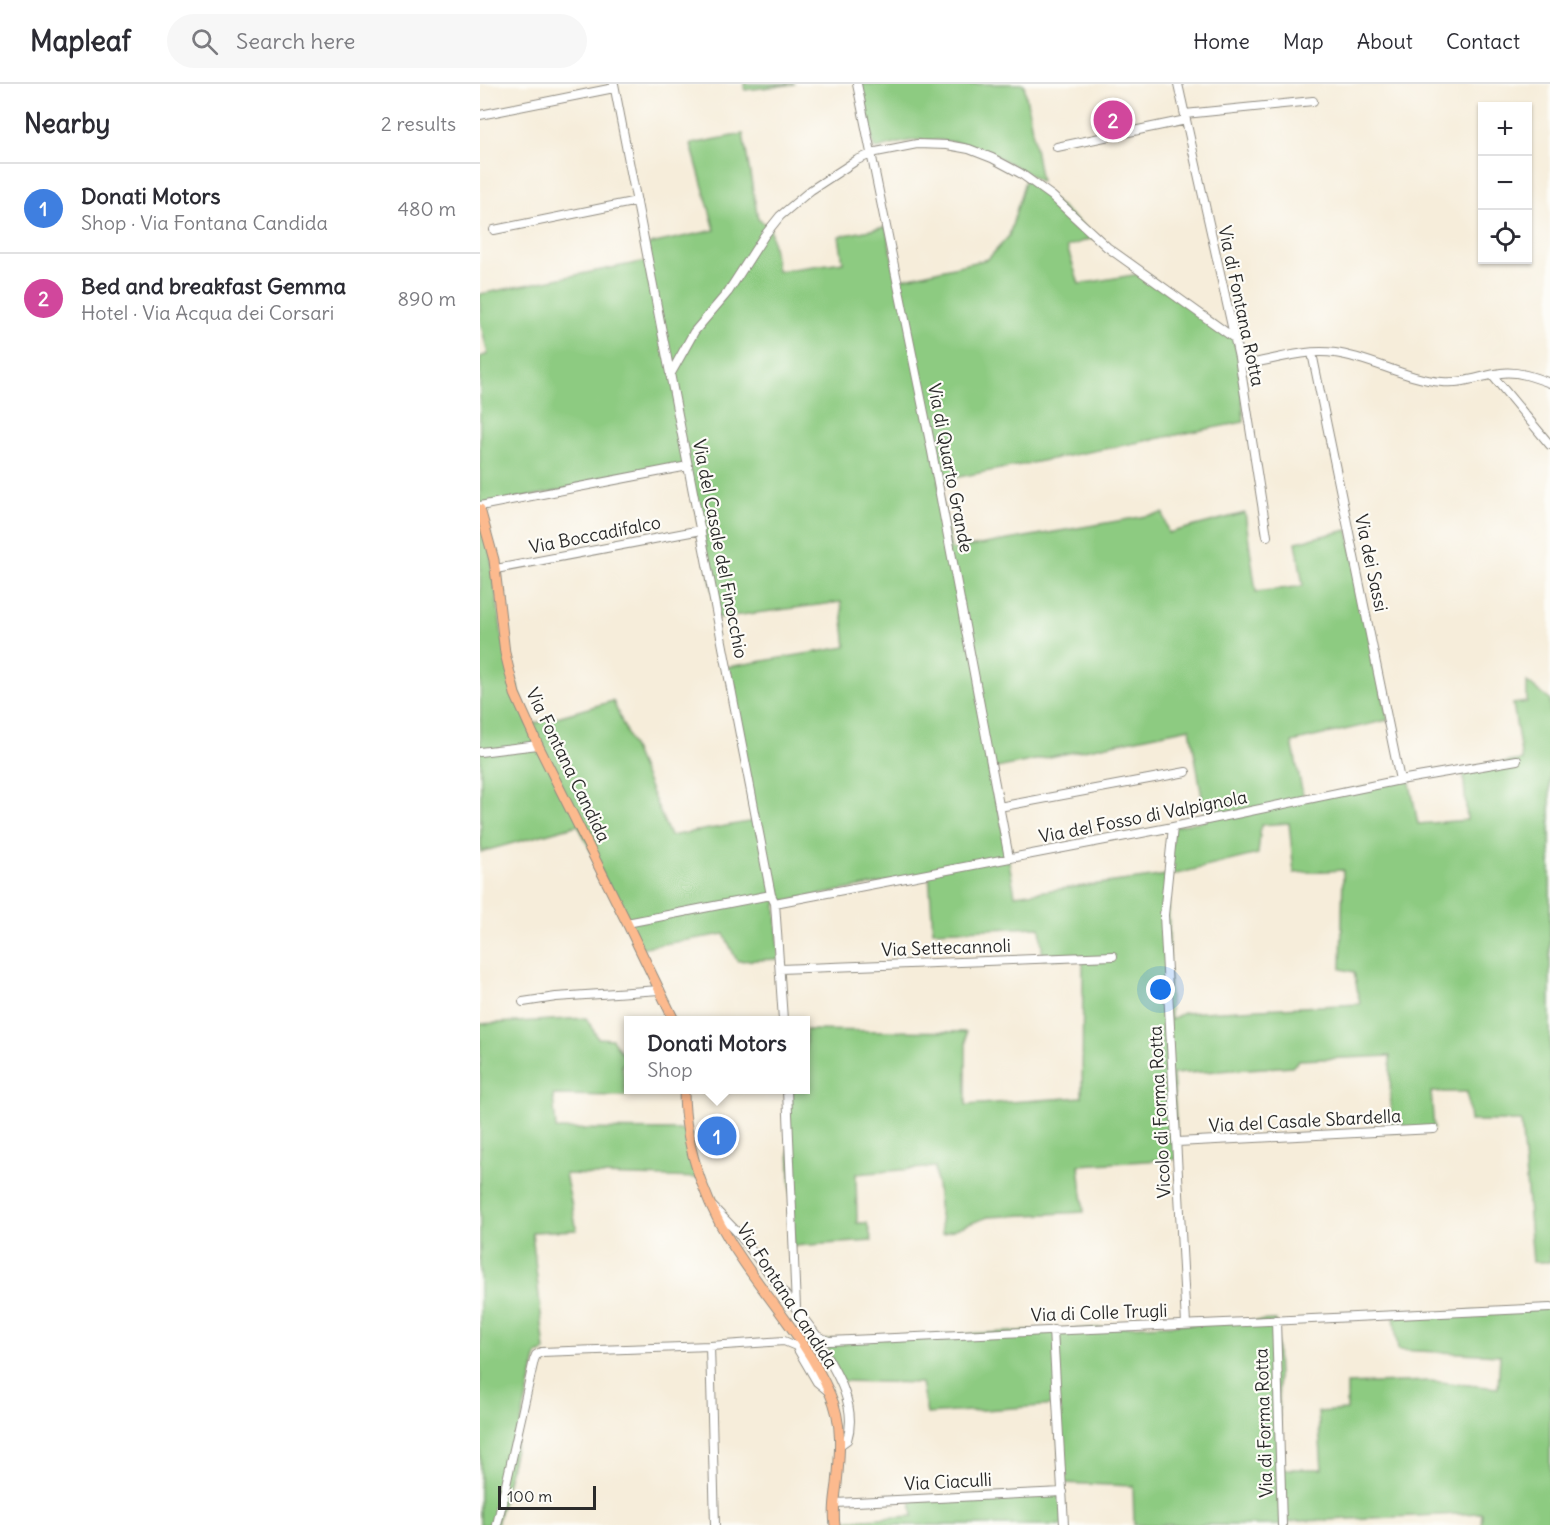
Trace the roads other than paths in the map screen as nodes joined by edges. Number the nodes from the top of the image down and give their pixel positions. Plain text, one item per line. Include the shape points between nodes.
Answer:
1 (857, 84) edge
2 (1178, 84) edge
3 (614, 86) edge
4 (1313, 101) dead end
5 (480, 115) edge
6 (1185, 117) junction
7 (1057, 147) dead end
8 (871, 154) junction
9 (637, 201) junction
10 (494, 230) dead end
11 (1234, 338) junction
12 (1312, 353) junction
13 (1239, 358) junction
14 (670, 375) junction
15 (1492, 375) junction
16 (1550, 383) edge
17 (1550, 445) edge
18 (688, 466) junction
19 (480, 508) edge
20 (701, 530) junction
21 (1267, 536) dead end
22 (496, 569) junction
23 (538, 746) junction
24 (480, 752) edge
25 (1517, 760) dead end
26 (1186, 772) dead end
27 (1400, 780) junction
28 (999, 807) junction
29 (1173, 827) junction
30 (1009, 858) junction
31 (771, 895) junction
32 (776, 903) junction
33 (627, 923) junction
34 (1113, 956) dead end
35 (780, 969) junction
36 (660, 990) junction
37 (523, 1002) dead end
38 (672, 1016) edge
39 (783, 1016) edge
40 (684, 1094) edge
41 (787, 1094) edge
42 (1434, 1129) dead end
43 (1177, 1142) junction
44 (712, 1206) junction
45 (796, 1308) junction
46 (1550, 1308) edge
47 (1276, 1320) junction
48 (807, 1323) junction
49 (1186, 1324) junction
50 (1053, 1330) junction
51 (710, 1346) junction
52 (829, 1391) junction
53 (840, 1445) junction
54 (1063, 1492) junction
55 (835, 1503) junction
56 (497, 1525) edge
57 (715, 1525) edge
58 (834, 1525) edge
59 (1064, 1525) edge
60 (1282, 1525) edge

1 - 8 street, Via di Quarto Grande
2 - 6 street, Via di Fontana Rotta
3 - 5 street
3 - 9 street, Via del Casale del Finocchio
4 - 6 street
6 - 7 street
6 - 11 street, Via di Fontana Rotta
8 - 11 street via 907,145 936,144 969,149 1001,162 1038,185 1107,247
8 - 14 street via 820,183 774,223 730,289 694,332
8 - 28 street, Via di Quarto Grande
9 - 10 street
9 - 14 street, Via del Casale del Finocchio
11 - 13 street, Via di Fontana Rotta
12 - 13 street via 1249,364
12 - 15 street via 1341,354 1440,382 1464,382
12 - 27 street, Via dei Sassi
13 - 21 street, Via di Fontana Rotta
14 - 18 street, Via del Casale del Finocchio
15 - 16 street via 1519,373
15 - 17 street
18 - 19 street
18 - 20 street, Via del Casale del Finocchio
19 - 22 main road, Via Fontana Candida
20 - 22 street, Via Boccadifalco
20 - 31 street, Via del Casale del Finocchio
22 - 23 main road, Via Fontana Candida via 508,670
23 - 24 street
23 - 33 main road, Via Fontana Candida
25 - 27 street, Via del Fosso di Valpignola
26 - 28 street
27 - 29 street, Via del Fosso di Valpignola
28 - 30 street, Via di Quarto Grande
29 - 30 street, Via del Fosso di Valpignola
29 - 43 street, Vicolo di Forma Rotta via 1164,915
30 - 32 street, Via del Fosso di Valpignola
31 - 32 street, Via del Casale del Finocchio
31 - 33 street
32 - 35 street, Via del Casale del Finocchio
33 - 36 main road, Via Fontana Candida
34 - 35 street, Via Settecannoli
35 - 39 street, Via del Casale del Finocchio
36 - 37 street
36 - 38 main road, Via Fontana Candida
40 - 44 main road, Via Fontana Candida via 691,1147
41 - 45 street
42 - 43 street, Via del Casale Sbardella
43 - 49 street, Vicolo di Forma Rotta
44 - 45 street, Via di Colle Trugli
44 - 52 main road, Via Fontana Candida via 735,1250 802,1345
45 - 48 street, Via di Colle Trugli
46 - 47 street, Via di Colle Trugli
47 - 49 street, Via di Colle Trugli
47 - 60 street, Via di Forma Rotta
48 - 50 street, Via di Colle Trugli via 819,1337 831,1341
48 - 53 street via 846,1398 849,1431
49 - 50 street, Via di Colle Trugli
50 - 54 street
51 - 52 street via 791,1343 800,1350 817,1382
51 - 56 street via 537,1354
51 - 57 street
52 - 53 main road, Via Fontana Candida via 837,1415
53 - 55 main road, Via Fontana Candida
54 - 55 street, Via Ciaculli
54 - 59 street
55 - 58 main road, Via Fontana Candida

